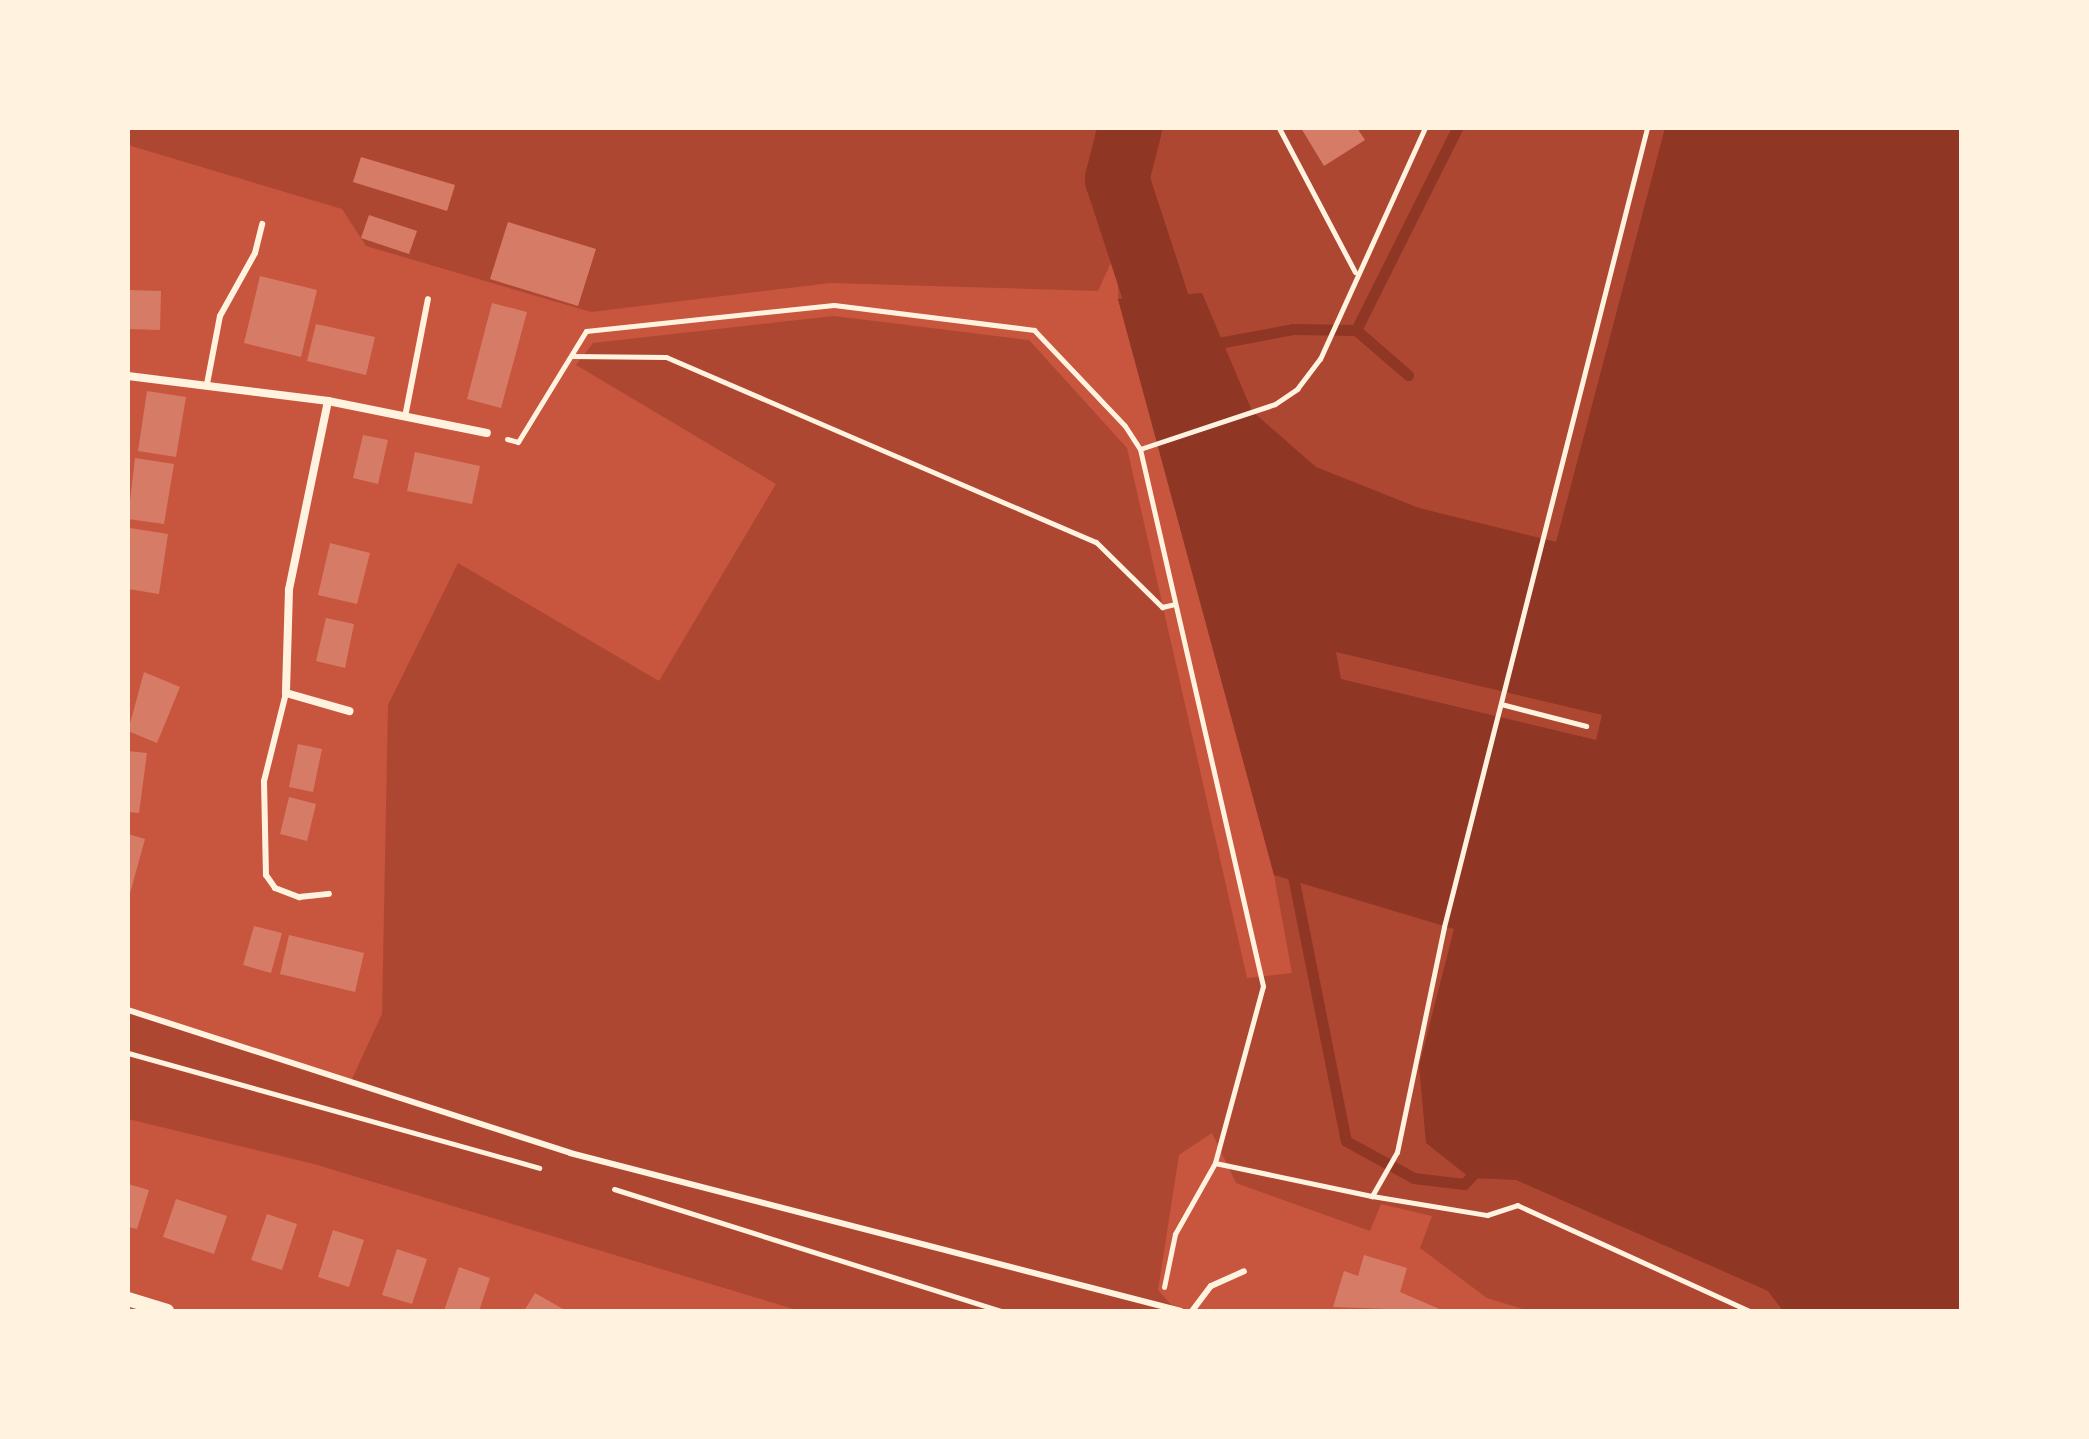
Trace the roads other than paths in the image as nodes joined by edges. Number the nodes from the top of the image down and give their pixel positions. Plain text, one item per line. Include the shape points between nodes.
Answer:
1 (262, 224) dead end
2 (428, 299) dead end
3 (128, 376) edge
4 (207, 384) junction
5 (328, 401) junction
6 (405, 417) junction
7 (487, 433) road end
8 (286, 693) junction
9 (349, 711) dead end
10 (329, 894) dead end
11 (128, 1010) edge
12 (1244, 1271) dead end
13 (128, 1299) edge
14 (167, 1311) edge
15 (1181, 1311) edge
16 (1192, 1311) edge

1 - 4 lane via 255,253 220,316
2 - 6 lane
3 - 4 street
4 - 5 street
5 - 6 street
5 - 8 street via 289,590
6 - 7 street
8 - 9 street
8 - 10 lane via 264,781 266,875 275,888 299,897
11 - 15 lane via 570,1153
12 - 16 lane via 1211,1286
13 - 14 street

